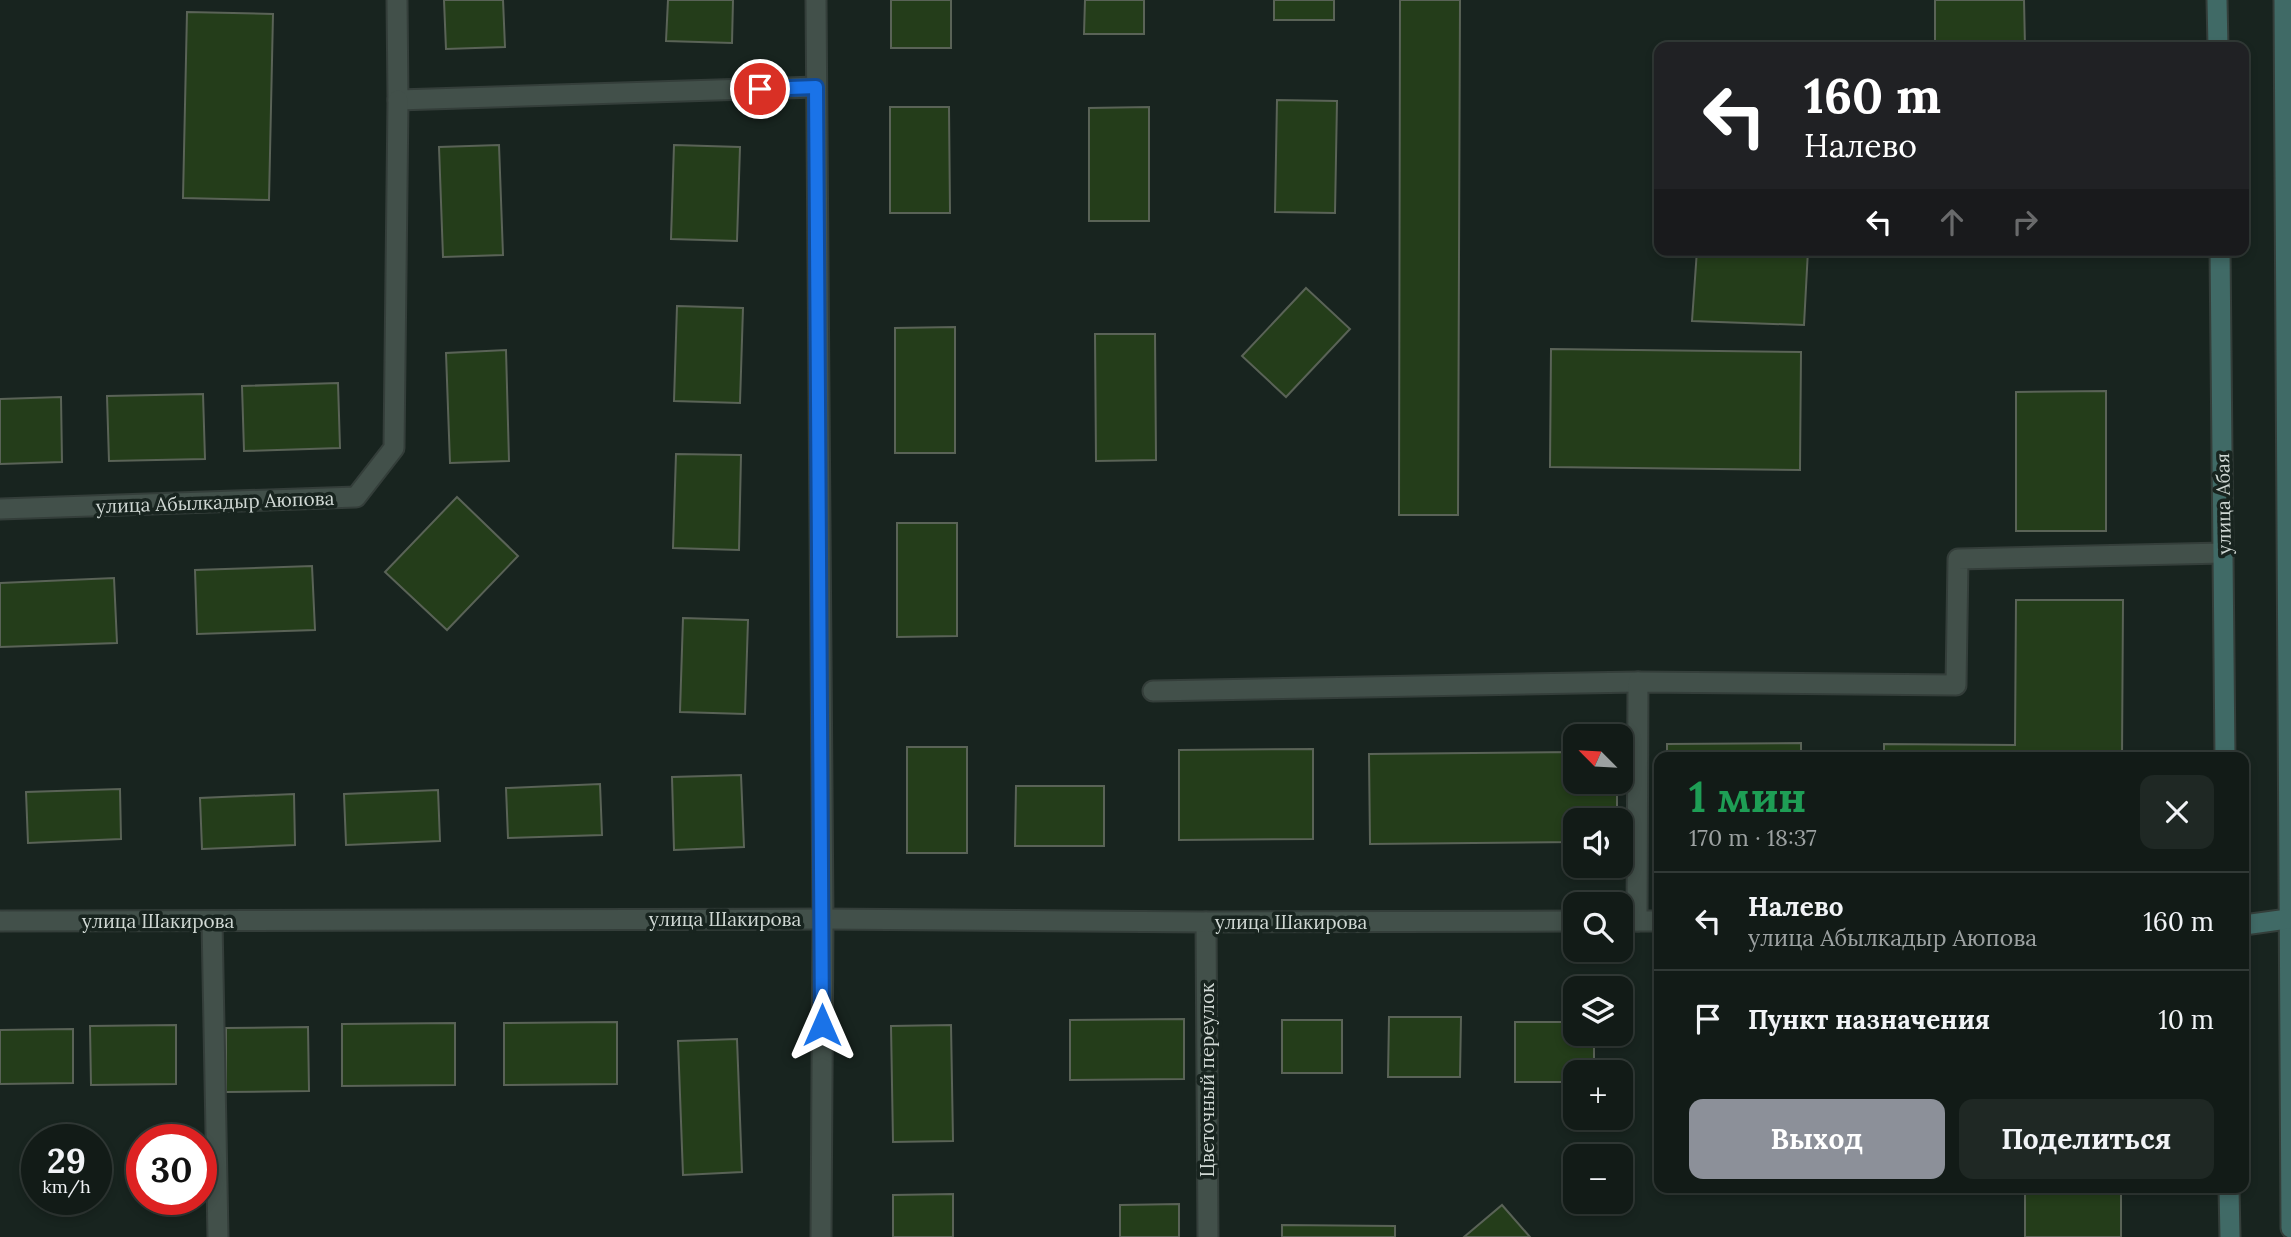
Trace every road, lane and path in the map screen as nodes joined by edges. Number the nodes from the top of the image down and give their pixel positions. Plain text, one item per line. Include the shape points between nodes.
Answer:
1 (397, 0) edge
2 (816, 0) edge
3 (2217, 0) edge
4 (2284, 0) edge
5 (2218, 42) edge
6 (816, 87) junction
7 (398, 100) junction
8 (2220, 256) edge
9 (2288, 321) edge
10 (0, 509) edge
11 (2224, 553) junction
12 (1638, 682) junction
13 (1153, 691) dead end
14 (2225, 752) edge
15 (1630, 892) edge
16 (823, 919) junction
17 (2289, 919) edge
18 (0, 921) edge
19 (212, 921) junction
20 (1563, 921) edge
21 (1633, 921) edge
22 (1654, 921) edge
23 (1206, 922) junction
24 (2249, 924) edge
25 (2230, 1193) edge
26 (2291, 1228) edge
27 (218, 1237) edge
28 (821, 1237) edge
29 (1208, 1237) edge
30 (2230, 1237) edge

1 - 7 street, улица Абылкадыр Аюпова
2 - 6 street
3 - 5 main road
4 - 9 main road
6 - 7 street
6 - 16 street
7 - 10 street, улица Абылкадыр Аюпова via 394,448 356,498
8 - 11 main road, улица Абая
9 - 17 main road
11 - 12 street via 1958,559 1956,685
11 - 14 main road, улица Абая
12 - 13 street
12 - 15 street
16 - 19 street, улица Шакирова
16 - 23 street, улица Шакирова
16 - 28 street
17 - 24 main road
17 - 26 main road
18 - 19 street, улица Шакирова
19 - 27 street
20 - 23 street, улица Шакирова
21 - 22 street
23 - 29 street, Цветочный переулок
25 - 30 main road

